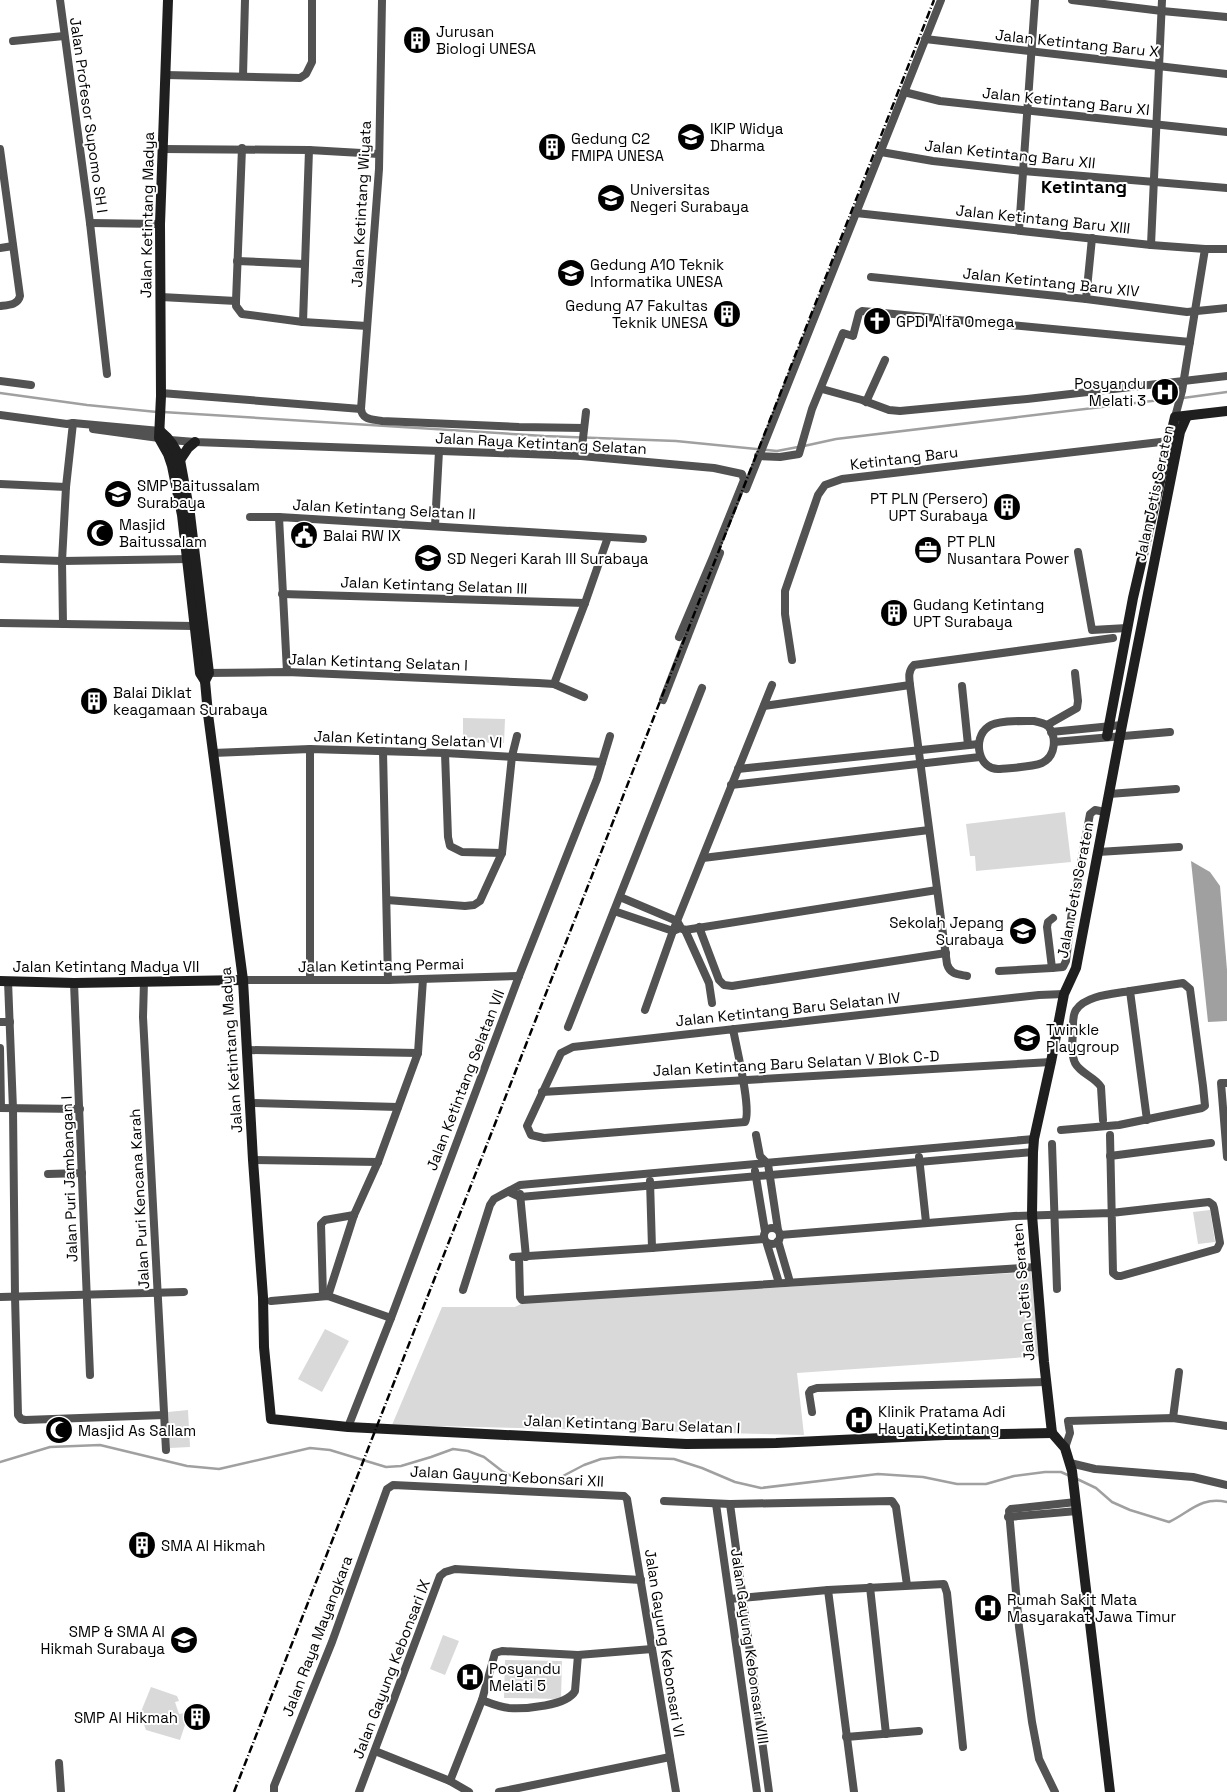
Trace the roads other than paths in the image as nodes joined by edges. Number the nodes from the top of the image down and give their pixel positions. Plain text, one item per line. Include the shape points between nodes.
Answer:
1 (60, 0) edge
2 (168, 0) edge
3 (245, 0) edge
4 (312, 0) edge
5 (382, 0) edge
6 (941, 0) edge
7 (1035, 0) edge
8 (1072, 0) edge
9 (1162, 0) edge
10 (1162, 11) junction
11 (1227, 17) edge
12 (64, 36) junction
13 (924, 39) junction
14 (13, 41) dead end
15 (1032, 52) junction
16 (1159, 66) junction
17 (1227, 74) edge
18 (165, 76) junction
19 (243, 76) junction
20 (904, 92) junction
21 (1028, 110) junction
22 (1156, 124) junction
23 (1227, 132) edge
24 (242, 148) junction
25 (163, 149) junction
26 (0, 150) edge
27 (309, 150) junction
28 (881, 152) junction
29 (379, 154) junction
30 (1024, 171) junction
31 (1154, 182) junction
32 (1227, 188) edge
33 (3, 197) edge
34 (856, 213) junction
35 (90, 223) junction
36 (160, 224) junction
37 (1019, 230) junction
38 (1092, 238) junction
39 (1151, 244) junction
40 (14, 246) junction
41 (0, 248) edge
42 (1205, 249) junction
43 (1227, 249) edge
44 (238, 261) junction
45 (304, 264) junction
46 (871, 277) dead end
47 (161, 297) junction
48 (1086, 298) junction
49 (236, 301) junction
50 (0, 306) edge
51 (1227, 308) edge
52 (1195, 312) junction
53 (303, 322) junction
54 (366, 326) junction
55 (1190, 342) junction
56 (885, 360) dead end
57 (107, 374) dead end
58 (1227, 376) edge
59 (0, 381) edge
60 (1184, 381) junction
61 (32, 385) dead end
62 (822, 389) junction
63 (161, 395) junction
64 (866, 402) junction
65 (361, 409) junction
66 (1227, 411) edge
67 (586, 412) dead end
68 (1176, 414) junction
69 (0, 415) edge
70 (1187, 416) junction
71 (71, 424) junction
72 (584, 432) junction
73 (163, 435) junction
74 (1169, 441) junction
75 (195, 442) junction
76 (439, 451) junction
77 (582, 453) junction
78 (759, 453) junction
79 (180, 460) junction
80 (0, 484) edge
81 (66, 487) junction
82 (250, 517) dead end
83 (279, 517) junction
84 (435, 526) junction
85 (608, 537) junction
86 (643, 539) dead end
87 (1078, 552) dead end
88 (191, 558) junction
89 (0, 560) edge
90 (62, 561) junction
91 (282, 594) junction
92 (586, 604) junction
93 (0, 623) edge
94 (63, 624) junction
95 (194, 626) junction
96 (1127, 628) junction
97 (678, 637) dead end
98 (1113, 638) dead end
99 (792, 660) dead end
100 (287, 672) junction
101 (1074, 673) dead end
102 (205, 676) junction
103 (554, 684) junction
104 (772, 684) dead end
105 (910, 685) junction
106 (962, 686) dead end
107 (702, 688) dead end
108 (584, 697) dead end
109 (663, 700) dead end
110 (764, 706) junction
111 (1049, 729) junction
112 (1121, 730) junction
113 (1108, 731) junction
114 (1170, 732) dead end
115 (517, 736) dead end
116 (610, 736) dead end
117 (1054, 742) junction
118 (979, 744) junction
119 (968, 745) junction
120 (310, 749) junction
121 (919, 750) junction
122 (383, 751) junction
123 (213, 753) junction
124 (444, 753) junction
125 (512, 756) junction
126 (980, 757) junction
127 (602, 762) junction
128 (920, 764) junction
129 (738, 769) junction
130 (732, 785) junction
131 (1176, 789) dead end
132 (1109, 794) junction
133 (1106, 812) junction
134 (929, 830) junction
135 (1179, 847) dead end
136 (1098, 852) junction
137 (502, 853) junction
138 (703, 858) junction
139 (937, 890) junction
140 (620, 898) junction
141 (387, 900) junction
142 (614, 911) junction
143 (1053, 918) dead end
144 (699, 927) junction
145 (679, 928) junction
146 (946, 953) junction
147 (1052, 968) junction
148 (999, 971) dead end
149 (519, 976) junction
150 (967, 976) dead end
151 (423, 979) junction
152 (243, 980) junction
153 (310, 980) junction
154 (388, 980) junction
155 (4, 981) edge
156 (144, 981) junction
157 (74, 982) junction
158 (1130, 991) junction
159 (1064, 994) junction
160 (712, 1003) dead end
161 (645, 1010) dead end
162 (0, 1022) edge
163 (10, 1022) junction
164 (568, 1027) dead end
165 (733, 1029) junction
166 (0, 1048) edge
167 (248, 1050) junction
168 (418, 1053) junction
169 (1051, 1062) junction
170 (743, 1080) junction
171 (1224, 1083) edge
172 (1204, 1086) junction
173 (542, 1092) junction
174 (250, 1103) junction
175 (398, 1107) junction
176 (1, 1108) edge
177 (13, 1108) junction
178 (80, 1109) junction
179 (1103, 1120) dead end
180 (1147, 1120) junction
181 (1061, 1130) dead end
182 (756, 1135) dead end
183 (1110, 1135) dead end
184 (1034, 1139) junction
185 (1211, 1143) dead end
186 (1052, 1144) dead end
187 (919, 1150) junction
188 (1033, 1152) junction
189 (760, 1156) junction
190 (1110, 1156) junction
191 (1227, 1157) edge
192 (253, 1160) junction
193 (919, 1161) junction
194 (378, 1162) junction
195 (768, 1164) junction
196 (754, 1165) junction
197 (82, 1173) junction
198 (48, 1174) dead end
199 (649, 1174) junction
200 (770, 1174) junction
201 (755, 1175) junction
202 (520, 1185) junction
203 (650, 1186) junction
204 (509, 1192) junction
205 (520, 1197) junction
206 (1111, 1212) junction
207 (354, 1215) junction
208 (1054, 1215) junction
209 (1032, 1216) junction
210 (926, 1222) junction
211 (779, 1236) junction
212 (765, 1238) junction
213 (652, 1248) junction
214 (519, 1257) junction
215 (1036, 1267) junction
216 (790, 1282) junction
217 (778, 1283) junction
218 (462, 1290) dead end
219 (1058, 1290) dead end
220 (184, 1292) dead end
221 (157, 1294) junction
222 (87, 1295) junction
223 (15, 1296) junction
224 (326, 1296) junction
225 (0, 1297) edge
226 (271, 1301) dead end
227 (391, 1318) junction
228 (1178, 1372) dead end
229 (90, 1375) dead end
230 (1046, 1382) junction
231 (812, 1412) dead end
232 (164, 1415) junction
233 (1173, 1418) junction
234 (271, 1419) joint
235 (1227, 1426) edge
236 (348, 1428) junction
237 (1052, 1433) junction
238 (1065, 1448) junction
239 (166, 1450) dead end
240 (1071, 1467) junction
241 (1227, 1484) edge
242 (387, 1489) joint
243 (627, 1499) joint
244 (664, 1501) dead end
245 (716, 1504) junction
246 (730, 1504) junction
247 (1076, 1506) junction
248 (641, 1580) junction
249 (907, 1585) junction
250 (870, 1587) junction
251 (828, 1590) junction
252 (743, 1597) junction
253 (730, 1599) junction
254 (652, 1649) junction
255 (578, 1655) junction
256 (482, 1700) junction
257 (919, 1731) dead end
258 (886, 1734) junction
259 (846, 1737) junction
260 (963, 1747) dead end
261 (375, 1751) junction
262 (670, 1757) junction
263 (59, 1764) dead end
264 (450, 1781) junction
265 (62, 1792) edge
266 (274, 1792) edge
267 (359, 1792) edge
268 (469, 1792) edge
269 (499, 1792) edge
270 (676, 1792) edge
271 (757, 1792) edge
272 (769, 1792) edge
273 (854, 1792) edge
274 (1055, 1792) edge
275 (1110, 1792) edge

1 - 12 street, Jalan Profesor Supomo SH I
2 - 18 street, Jalan Ketintang Madya
3 - 19 street
4 - 19 street via 312,62 306,74 300,78
5 - 29 street, Jalan Ketintang Wiyata
6 - 13 street
7 - 15 street
8 - 10 street
9 - 10 street
10 - 11 street
10 - 16 street
12 - 14 street
12 - 35 street, Jalan Profesor Supomo SH I
13 - 15 street, Jalan Ketintang Baru X
13 - 20 street
15 - 16 street, Jalan Ketintang Baru X
15 - 21 street
16 - 17 street, Jalan Ketintang Baru X
16 - 22 street
18 - 19 street
18 - 25 street, Jalan Ketintang Madya
20 - 21 street, Jalan Ketintang Baru XI via 940,101
20 - 28 street
21 - 22 street, Jalan Ketintang Baru XI
21 - 30 street
22 - 23 street, Jalan Ketintang Baru XI
22 - 31 street
24 - 25 street
24 - 27 street
24 - 44 street
25 - 36 street, Jalan Ketintang Madya
26 - 33 street
27 - 29 street
27 - 45 street
28 - 30 street, Jalan Ketintang Baru XII
28 - 34 street
29 - 54 street, Jalan Ketintang Wiyata
30 - 31 street, Jalan Ketintang Baru XII
30 - 37 street
31 - 32 street, Jalan Ketintang Baru XII
31 - 39 street
33 - 40 street
34 - 37 street, Jalan Ketintang Baru XIII
34 - 78 street
35 - 36 street, Jalan Profesor Supomo SH I
35 - 57 street
36 - 47 street, Jalan Ketintang Madya
37 - 38 street, Jalan Ketintang Baru XIII
38 - 39 street, Jalan Ketintang Baru XIII
38 - 48 street
39 - 42 street, Jalan Ketintang Baru XIII
40 - 41 street
40 - 50 street via 19,298 15,304
42 - 43 street, Jalan Ketintang Baru XIII
42 - 52 street, Jalan Jetis Seraten
44 - 45 street
44 - 49 street
45 - 53 street
46 - 48 street, Jalan Ketintang Baru XIV
47 - 49 street
47 - 63 street, Jalan Ketintang Madya
48 - 52 street, Jalan Ketintang Baru XIV
49 - 53 street via 242,314
51 - 52 street, Jalan Ketintang Baru XIV
52 - 55 street, Jalan Jetis Seraten
53 - 54 street
54 - 65 street, Jalan Ketintang Wiyata
55 - 60 street, Jalan Jetis Seraten
55 - 62 street via 862,311 853,336 843,334
56 - 64 street
58 - 60 street
59 - 61 street
60 - 64 street via 900,411
60 - 68 street, Jalan Jetis Seraten
62 - 64 street
62 - 78 street via 812,409 800,450 780,457
63 - 65 street
63 - 73 street, Jalan Ketintang Madya
65 - 72 street via 365,418 382,421
66 - 70 street
67 - 72 street
68 - 70 street
68 - 74 street, Jalan Jetis Seraten
69 - 71 street, Jalan Raya Ketintang Selatan
70 - 112 street, Jalan Jetis Seraten via 1180,432
71 - 73 street, Jalan Raya Ketintang Selatan
71 - 81 street
72 - 77 street
73 - 75 street, Jalan Raya Ketintang Selatan
73 - 79 street, Jalan Ketintang Madya via 178,452
73 - 88 street, Jalan Ketintang Madya
74 - 96 street, Jalan Jetis Seraten
74 - 99 street, Ketintang Baru via 842,479 825,485 818,495 785,590
75 - 76 street, Jalan Raya Ketintang Selatan
75 - 79 street
76 - 77 street, Jalan Raya Ketintang Selatan
76 - 84 street
77 - 97 street, Jalan Raya Ketintang Selatan via 714,468 743,476 720,540
78 - 109 street
79 - 88 street, Jalan Ketintang Madya via 190,514
80 - 81 street
81 - 90 street
82 - 83 street
83 - 84 street, Jalan Ketintang Selatan II
83 - 91 street, Jalan Ketintang Selatan II
84 - 85 street, Jalan Ketintang Selatan II
85 - 86 street, Jalan Ketintang Selatan II
85 - 92 street
87 - 96 street via 1092,630
88 - 90 street
88 - 95 street, Jalan Ketintang Madya
88 - 102 street, Jalan Ketintang Madya
89 - 90 street
90 - 94 street
91 - 92 street, Jalan Ketintang Selatan III
91 - 100 street, Jalan Ketintang Selatan II
92 - 103 street
93 - 94 street
94 - 95 street
95 - 102 street, Jalan Ketintang Madya
96 - 113 street, Jalan Jetis Seraten
98 - 105 street via 914,665 909,673
100 - 102 street, Jalan Ketintang Selatan I
100 - 103 street, Jalan Ketintang Selatan I
101 - 111 street via 1077,708
102 - 123 street, Jalan Ketintang Madya
103 - 108 street
104 - 110 street
105 - 110 street
105 - 121 street
106 - 119 street
107 - 140 street
110 - 129 street
111 - 113 street
111 - 117 street
111 - 118 street via 1034,720 997,723 982,732
112 - 113 street
112 - 114 street
112 - 132 street, Jalan Jetis Seraten
113 - 117 street
115 - 125 street
116 - 127 street, Jalan Ketintang Selatan VII
117 - 126 street via 1049,758 1040,764 997,769 988,766
118 - 119 street
118 - 126 street
119 - 121 street
120 - 122 street, Jalan Ketintang Selatan VI
120 - 123 street, Jalan Ketintang Selatan VI
120 - 153 street
121 - 128 street
121 - 129 street
122 - 124 street, Jalan Ketintang Selatan VI
122 - 141 street
123 - 152 street, Jalan Ketintang Madya
124 - 125 street, Jalan Ketintang Selatan VI
124 - 137 street via 450,846 462,852
125 - 127 street, Jalan Ketintang Selatan VI
125 - 137 street
126 - 128 street
127 - 149 street, Jalan Ketintang Selatan VII
128 - 130 street
128 - 134 street
129 - 130 street
130 - 138 street
131 - 132 street
132 - 133 street, Jalan Jetis Seraten
133 - 136 street, Jalan Jetis Seraten
133 - 147 street via 1095,810 1090,814 1066,961 1063,967
134 - 138 street
134 - 139 street
135 - 136 street
136 - 159 street, Jalan Jetis Seraten via 1076,968
137 - 141 street via 480,900 474,905
138 - 145 street
139 - 144 street
139 - 146 street
140 - 142 street
140 - 145 street
141 - 154 street
142 - 145 street
142 - 164 street
143 - 147 street via 1047,927
144 - 145 street
144 - 146 street via 719,980 732,986
145 - 160 street via 709,983
145 - 161 street
146 - 150 street via 949,970
147 - 148 street
149 - 151 street, Jalan Ketintang Permai
149 - 227 street, Jalan Ketintang Selatan VII
151 - 154 street, Jalan Ketintang Permai
151 - 168 street
152 - 153 street, Jalan Ketintang Permai
152 - 156 street, Jalan Ketintang Madya VII
152 - 167 street, Jalan Ketintang Madya
153 - 154 street, Jalan Ketintang Permai
155 - 157 street, Jalan Ketintang Madya VII
155 - 163 street
156 - 157 street, Jalan Ketintang Madya VII
156 - 221 street, Jalan Puri Kencana Karah
157 - 178 street, Jalan Puri Jambangan I
158 - 172 street via 1187,985
158 - 179 street via 1087,1001 1074,1016 1072,1051 1076,1064 1101,1087
158 - 180 street
159 - 165 street, Jalan Ketintang Baru Selatan IV
159 - 169 street, Jalan Jetis Seraten
162 - 163 street
163 - 177 street
165 - 170 street
165 - 173 street, Jalan Ketintang Baru Selatan IV via 567,1048 561,1053
166 - 176 street
167 - 168 street
167 - 174 street, Jalan Ketintang Madya
168 - 175 street
169 - 170 street, Jalan Ketintang Baru Selatan V Blok C-D
169 - 184 street, Jalan Jetis Seraten
170 - 173 street, Jalan Ketintang Baru Selatan V Blok C-D
170 - 173 street via 745,1122 544,1138 531,1135 527,1126
171 - 172 street
171 - 191 street
172 - 180 street via 1206,1104 1202,1108
174 - 175 street
174 - 192 street, Jalan Ketintang Madya
175 - 194 street
176 - 177 street
177 - 178 street
177 - 223 street
178 - 197 street, Jalan Puri Jambangan I
180 - 181 street
182 - 189 street
183 - 190 street
184 - 187 street
184 - 188 street, Jalan Jetis Seraten
185 - 190 street
186 - 208 street
187 - 193 street
187 - 195 street
188 - 193 street
188 - 209 street, Jalan Jetis Seraten
189 - 195 street
189 - 196 street
190 - 206 street
192 - 194 street
192 - 234 street, Jalan Ketintang Madya
193 - 200 street
193 - 210 street
194 - 207 street
195 - 196 street
195 - 200 street
196 - 199 street
196 - 201 street
197 - 198 street
197 - 222 street, Jalan Puri Jambangan I
199 - 202 street
199 - 203 street
200 - 201 street
200 - 211 street
201 - 203 street
201 - 212 street
202 - 204 street
202 - 205 street
203 - 205 street
203 - 213 street
204 - 205 street
204 - 218 street via 494,1199 490,1205
205 - 214 street
206 - 206 street via 1112,1271 1117,1276 1214,1250 1219,1244 1214,1208 1210,1203
206 - 208 street
207 - 224 street
207 - 224 street via 325,1220 321,1224
208 - 209 street
208 - 219 street
209 - 210 street
209 - 215 street, Jalan Jetis Seraten
210 - 211 street
211 - 212 street via 773,1244
211 - 212 street via 769,1228
211 - 216 street
212 - 213 street
212 - 217 street
213 - 214 street
214 - 217 street via 522,1300
215 - 216 street
215 - 230 street, Jalan Jetis Seraten
216 - 217 street
220 - 221 street
221 - 222 street
221 - 232 street, Jalan Puri Kencana Karah
222 - 223 street
222 - 229 street, Jalan Puri Jambangan I
223 - 225 street
223 - 232 street via 18,1415 21,1419
224 - 226 street
224 - 227 street
227 - 236 street, Jalan Ketintang Selatan VII
228 - 233 street
230 - 231 street via 818,1388 809,1393
230 - 237 street, Jalan Jetis Seraten
232 - 239 street, Jalan Puri Kencana Karah
233 - 235 street
233 - 238 street via 1068,1421 1070,1433
234 - 236 street, Jalan Ketintang Baru Selatan I
236 - 237 street, Jalan Ketintang Baru Selatan I via 686,1444
237 - 238 street
238 - 240 street
240 - 241 street via 1193,1477
240 - 247 street
242 - 243 street, Jalan Gayung Kebonsari XII via 393,1484 624,1496
242 - 266 street, Jalan Raya Mayangkara
243 - 248 street, Jalan Gayung Kebonsari VI
244 - 245 street
245 - 246 street
245 - 253 street, Jalan Gayung Kebonsari VIII
246 - 249 street via 892,1501 896,1508
246 - 252 street, Jalan Gayung Kebonsari VIII
247 - 274 street via 1011,1509 1008,1517 1032,1722 1039,1759
247 - 275 street
248 - 254 street, Jalan Gayung Kebonsari VI
248 - 261 street, Jalan Gayung Kebonsari IX via 455,1569 445,1572 440,1576
249 - 250 street
249 - 260 street via 942,1584 946,1588
250 - 251 street
250 - 258 street
251 - 252 street
251 - 259 street
252 - 253 street
252 - 272 street, Jalan Gayung Kebonsari VIII
253 - 271 street, Jalan Gayung Kebonsari VIII
254 - 255 street
254 - 262 street, Jalan Gayung Kebonsari VI
255 - 256 street via 496,1652
255 - 256 street via 575,1691 567,1700 521,1708
256 - 264 street
257 - 258 street
258 - 259 street
259 - 273 street
261 - 264 street
261 - 267 street, Jalan Gayung Kebonsari IX
262 - 269 street
262 - 270 street, Jalan Gayung Kebonsari VI
263 - 265 street
264 - 268 street

